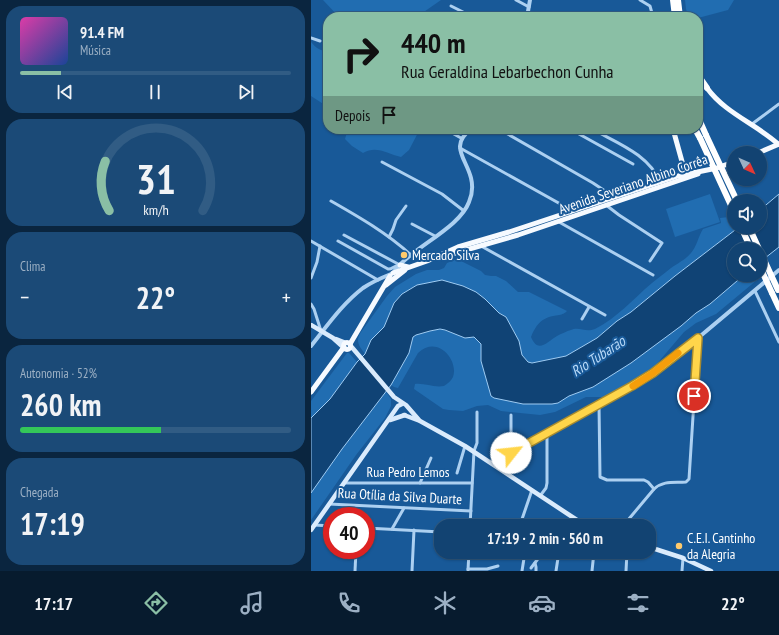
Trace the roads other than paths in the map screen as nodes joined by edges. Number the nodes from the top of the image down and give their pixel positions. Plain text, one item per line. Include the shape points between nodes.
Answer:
1 (516, 0) edge
2 (530, 0) edge
3 (640, 0) edge
4 (673, 0) edge
5 (678, 0) edge
6 (451, 6) dead end
7 (529, 7) junction
8 (463, 12) edge
9 (528, 12) edge
10 (652, 12) edge
11 (677, 12) edge
12 (679, 12) edge
13 (311, 38) edge
14 (320, 41) dead end
15 (703, 82) edge
16 (703, 86) edge
17 (707, 88) junction
18 (779, 104) edge
19 (752, 124) junction
20 (454, 134) edge
21 (465, 134) edge
22 (508, 134) edge
23 (579, 134) edge
24 (602, 134) edge
25 (674, 134) edge
26 (700, 134) edge
27 (702, 134) edge
28 (768, 135) junction
29 (703, 137) junction
30 (461, 138) junction
31 (779, 138) edge
32 (779, 144) edge
33 (773, 147) junction
34 (460, 148) junction
35 (767, 149) edge
36 (382, 162) dead end
37 (633, 164) dead end
38 (727, 164) edge
39 (683, 165) junction
40 (717, 168) junction
41 (692, 173) junction
42 (678, 176) junction
43 (686, 176) junction
44 (661, 184) junction
45 (733, 194) edge
46 (727, 195) edge
47 (613, 198) junction
48 (331, 202) dead end
49 (606, 205) junction
50 (406, 206) dead end
51 (464, 211) junction
52 (570, 215) junction
53 (558, 219) junction
54 (413, 224) dead end
55 (344, 235) dead end
56 (435, 236) junction
57 (389, 237) junction
58 (311, 241) edge
59 (338, 241) dead end
60 (479, 244) junction
61 (320, 246) junction
62 (411, 255) junction
63 (650, 261) dead end
64 (400, 265) junction
65 (767, 265) edge
66 (409, 267) junction
67 (779, 270) edge
68 (392, 275) junction
69 (653, 275) dead end
70 (311, 278) edge
71 (378, 280) junction
72 (767, 282) edge
73 (779, 290) edge
74 (755, 291) junction
75 (311, 304) edge
76 (589, 307) junction
77 (779, 308) edge
78 (605, 315) dead end
79 (582, 319) dead end
80 (311, 325) edge
81 (322, 331) junction
82 (698, 338) junction
83 (779, 342) edge
84 (311, 346) edge
85 (348, 347) junction
86 (311, 392) edge
87 (393, 396) junction
88 (402, 404) junction
89 (599, 405) junction
90 (408, 408) junction
91 (397, 409) junction
92 (477, 412) dead end
93 (403, 415) junction
94 (511, 415) dead end
95 (388, 421) junction
96 (420, 421) junction
97 (547, 433) junction
98 (465, 446) junction
99 (474, 451) junction
100 (511, 453) junction
101 (431, 458) dead end
102 (492, 463) junction
103 (457, 473) dead end
104 (343, 483) junction
105 (420, 483) junction
106 (472, 483) junction
107 (532, 490) junction
108 (654, 490) junction
109 (540, 496) junction
110 (329, 504) junction
111 (404, 508) junction
112 (471, 511) junction
113 (470, 519) edge
114 (522, 519) edge
115 (575, 519) edge
116 (629, 519) edge
117 (314, 525) junction
118 (323, 526) edge
119 (375, 528) edge
120 (392, 529) junction
121 (311, 530) edge
122 (414, 530) junction
123 (434, 531) edge
124 (656, 549) edge
125 (683, 558) junction
126 (356, 559) edge
127 (469, 559) edge
128 (524, 559) edge
129 (538, 559) edge
130 (558, 559) edge
131 (593, 559) edge
132 (627, 559) edge
133 (535, 563) junction
134 (499, 566) dead end
135 (531, 568) dead end
136 (468, 570) edge
137 (355, 571) edge
138 (412, 571) edge
139 (522, 571) edge
140 (536, 571) edge
141 (556, 571) edge
142 (592, 571) edge
143 (626, 571) edge
144 (682, 571) edge
145 (711, 571) edge

1 - 7 street
2 - 7 street
3 - 10 street via 650,6
4 - 11 highway
5 - 12 highway
6 - 8 street
7 - 9 street
13 - 14 street
15 - 17 highway
16 - 17 highway
17 - 19 main road via 720,102
18 - 19 street
19 - 28 main road
20 - 30 street
21 - 30 street
22 - 47 street via 593,183
23 - 37 street
24 - 44 street via 642,157 654,170
25 - 39 main road
26 - 29 highway
27 - 29 highway
28 - 31 main road
28 - 32 main road
28 - 33 main road
29 - 45 highway, bridge
29 - 46 highway, bridge
30 - 34 street
32 - 33 main road
33 - 35 main road
34 - 51 street via 472,185
34 - 52 street via 563,206
36 - 51 street via 442,194
38 - 40 main road
39 - 41 main road
39 - 42 main road
39 - 43 main road
40 - 41 main road, Avenida Severiano Albino Corrêa
40 - 43 main road, Avenida Severiano Albino Corrêa
41 - 43 main road, Avenida Severiano Albino Corrêa
42 - 43 main road, Avenida Severiano Albino Corrêa
42 - 44 main road, Avenida Severiano Albino Corrêa
43 - 44 main road, Avenida Severiano Albino Corrêa
44 - 47 main road, Avenida Severiano Albino Corrêa
44 - 49 main road, Avenida Severiano Albino Corrêa
47 - 49 main road
47 - 52 main road, Avenida Severiano Albino Corrêa
48 - 57 street
49 - 52 main road, Avenida Severiano Albino Corrêa
49 - 63 street via 662,243
50 - 57 street via 396,220
51 - 56 street
52 - 53 main road, Avenida Severiano Albino Corrêa
53 - 60 main road, Avenida Severiano Albino Corrêa
53 - 69 street
54 - 56 street
55 - 64 street
56 - 62 street
57 - 62 street
58 - 61 street
59 - 64 street via 389,269
60 - 66 main road, Avenida Severiano Albino Corrêa via 455,249
60 - 76 street
61 - 70 street
61 - 71 street
62 - 64 street
64 - 66 main road
64 - 68 street
65 - 73 highway, bridge
66 - 68 main road, Avenida Severiano Albino Corrêa
67 - 74 street
68 - 71 street
68 - 85 main road
71 - 81 street via 349,301
72 - 77 highway, bridge
74 - 82 street
74 - 83 street
75 - 81 street
76 - 78 street
76 - 79 street
80 - 81 main road
81 - 84 street
81 - 85 main road
82 - 89 street via 653,373
82 - 108 street via 689,478 686,482 663,483
85 - 86 main road
85 - 87 main road
87 - 88 main road
87 - 91 main road
88 - 90 main road
88 - 91 main road
89 - 97 street
89 - 108 street via 600,477 607,480 644,480
90 - 93 main road via 407,413
90 - 96 main road
91 - 93 main road via 397,413
91 - 95 main road
92 - 99 street via 477,443
93 - 95 main road
93 - 96 main road
94 - 100 street
95 - 104 main road
96 - 98 main road
97 - 100 street
97 - 109 street via 547,483
98 - 99 main road
98 - 103 street
99 - 102 main road
99 - 106 street
100 - 102 street
101 - 105 street
102 - 107 main road
104 - 105 street, Rua Pedro Lemos
104 - 110 main road
105 - 106 street, Rua Pedro Lemos
106 - 112 street
107 - 109 main road
107 - 114 street
108 - 116 street
109 - 115 main road
110 - 111 street, Rua Otília da Silva Duarte
110 - 117 main road
111 - 112 street, Rua Otília da Silva Duarte
111 - 120 street
112 - 113 street
117 - 118 street
117 - 121 main road
119 - 120 street
120 - 122 street
122 - 123 street
122 - 138 street
124 - 125 main road
125 - 144 street
125 - 145 main road
126 - 137 street
127 - 136 street
128 - 139 street
129 - 133 street
130 - 141 street
131 - 142 street
132 - 143 street
133 - 135 street
133 - 140 street
134 - 136 street

